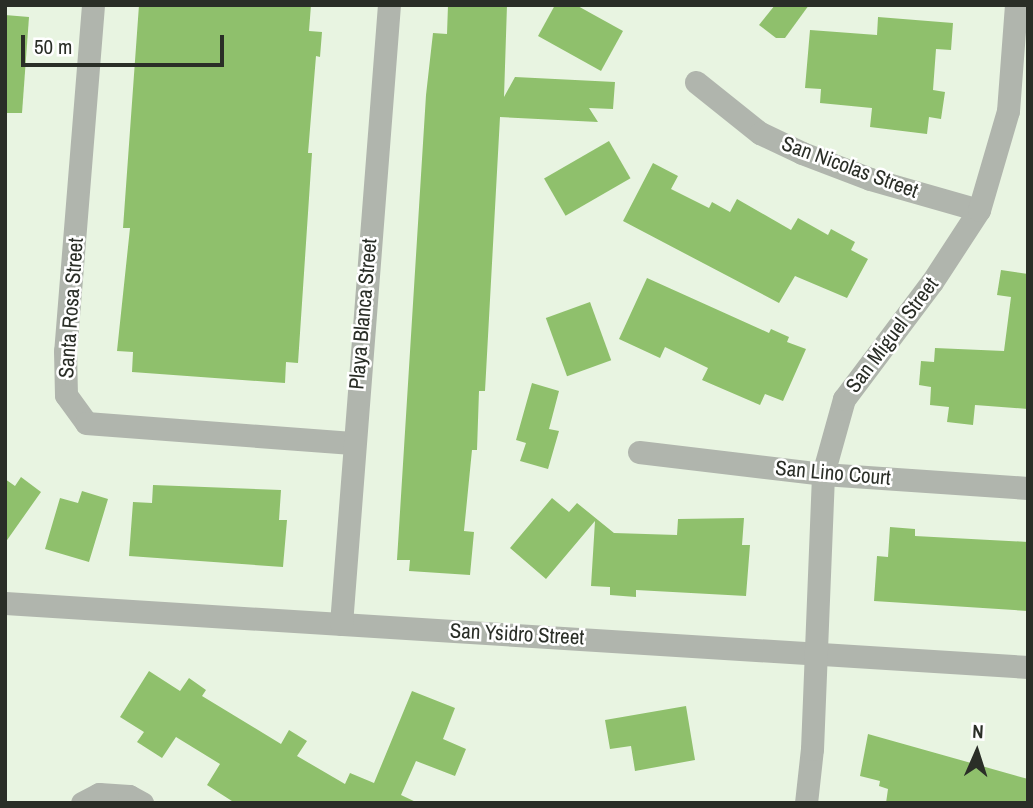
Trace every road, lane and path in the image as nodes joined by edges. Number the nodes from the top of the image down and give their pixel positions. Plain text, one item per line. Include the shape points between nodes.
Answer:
1 (93, 5) edge
2 (389, 5) edge
3 (1016, 5) edge
4 (696, 82) dead end
5 (979, 210) junction
6 (352, 443) junction
7 (639, 452) dead end
8 (823, 474) junction
9 (1028, 488) edge
10 (5, 603) edge
11 (341, 624) junction
12 (814, 653) junction
13 (1028, 667) edge
14 (85, 800) edge
15 (142, 803) edge
16 (806, 803) edge

1 - 6 street, Santa Rosa Street via 65,351 66,395 86,423
2 - 6 street, Playa Blanca Street
3 - 5 street, San Miguel Street via 1008,111 993,175
4 - 5 street, San Nicolas Street via 761,133 802,153 870,179
5 - 8 street, San Miguel Street via 932,282 844,399
6 - 11 street, Playa Blanca Street
7 - 8 street, San Lino Court
8 - 9 street, San Lino Court
8 - 12 street, San Miguel Street
10 - 11 street, San Ysidro Street
11 - 12 street, San Ysidro Street
12 - 13 street, San Ysidro Street
12 - 16 street, San Miguel Street
14 - 15 street via 129,796

